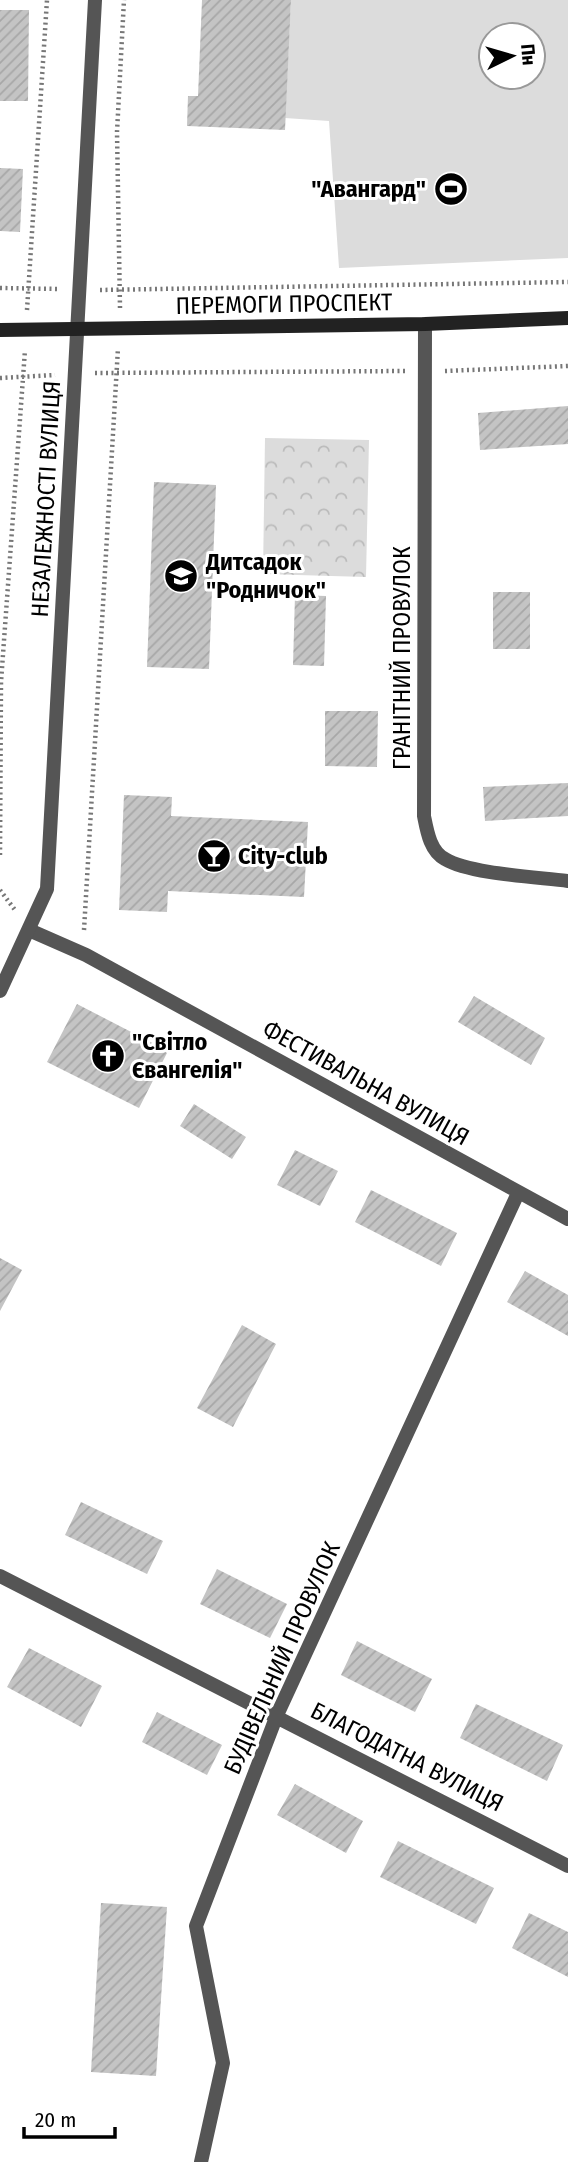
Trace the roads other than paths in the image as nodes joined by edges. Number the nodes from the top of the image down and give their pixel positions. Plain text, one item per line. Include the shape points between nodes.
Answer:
1 (95, 0) edge
2 (568, 318) edge
3 (425, 324) junction
4 (0, 330) edge
5 (78, 330) junction
6 (568, 881) edge
7 (29, 930) junction
8 (0, 991) edge
9 (518, 1193) junction
10 (568, 1219) edge
11 (0, 1576) edge
12 (277, 1715) junction
13 (568, 1866) edge
14 (201, 2162) edge

1 - 5 street, НЕЗАЛЕЖНОСТІ ВУЛИЦЯ
2 - 3 main road, ПЕРЕМОГИ ПРОСПЕКТ
3 - 5 main road, ПЕРЕМОГИ ПРОСПЕКТ
3 - 6 street, ГРАНІТНИЙ ПРОВУЛОК via 424,816 429,840 443,858 465,867
4 - 5 main road, ПЕРЕМОГИ ПРОСПЕКТ
5 - 7 street, НЕЗАЛЕЖНОСТІ ВУЛИЦЯ via 47,889
7 - 8 street, НЕЗАЛЕЖНОСТІ ВУЛИЦЯ
7 - 9 street, ФЕСТИВАЛЬНА ВУЛИЦЯ via 86,955
9 - 10 street, ФЕСТИВАЛЬНА ВУЛИЦЯ
9 - 12 street, БУДІВЕЛЬНИЙ ПРОВУЛОК
11 - 12 street, БЛАГОДАТНА ВУЛИЦЯ
12 - 13 street, БЛАГОДАТНА ВУЛИЦЯ
12 - 14 street, БУДІВЕЛЬНИЙ ПРОВУЛОК via 197,1926 223,2063

